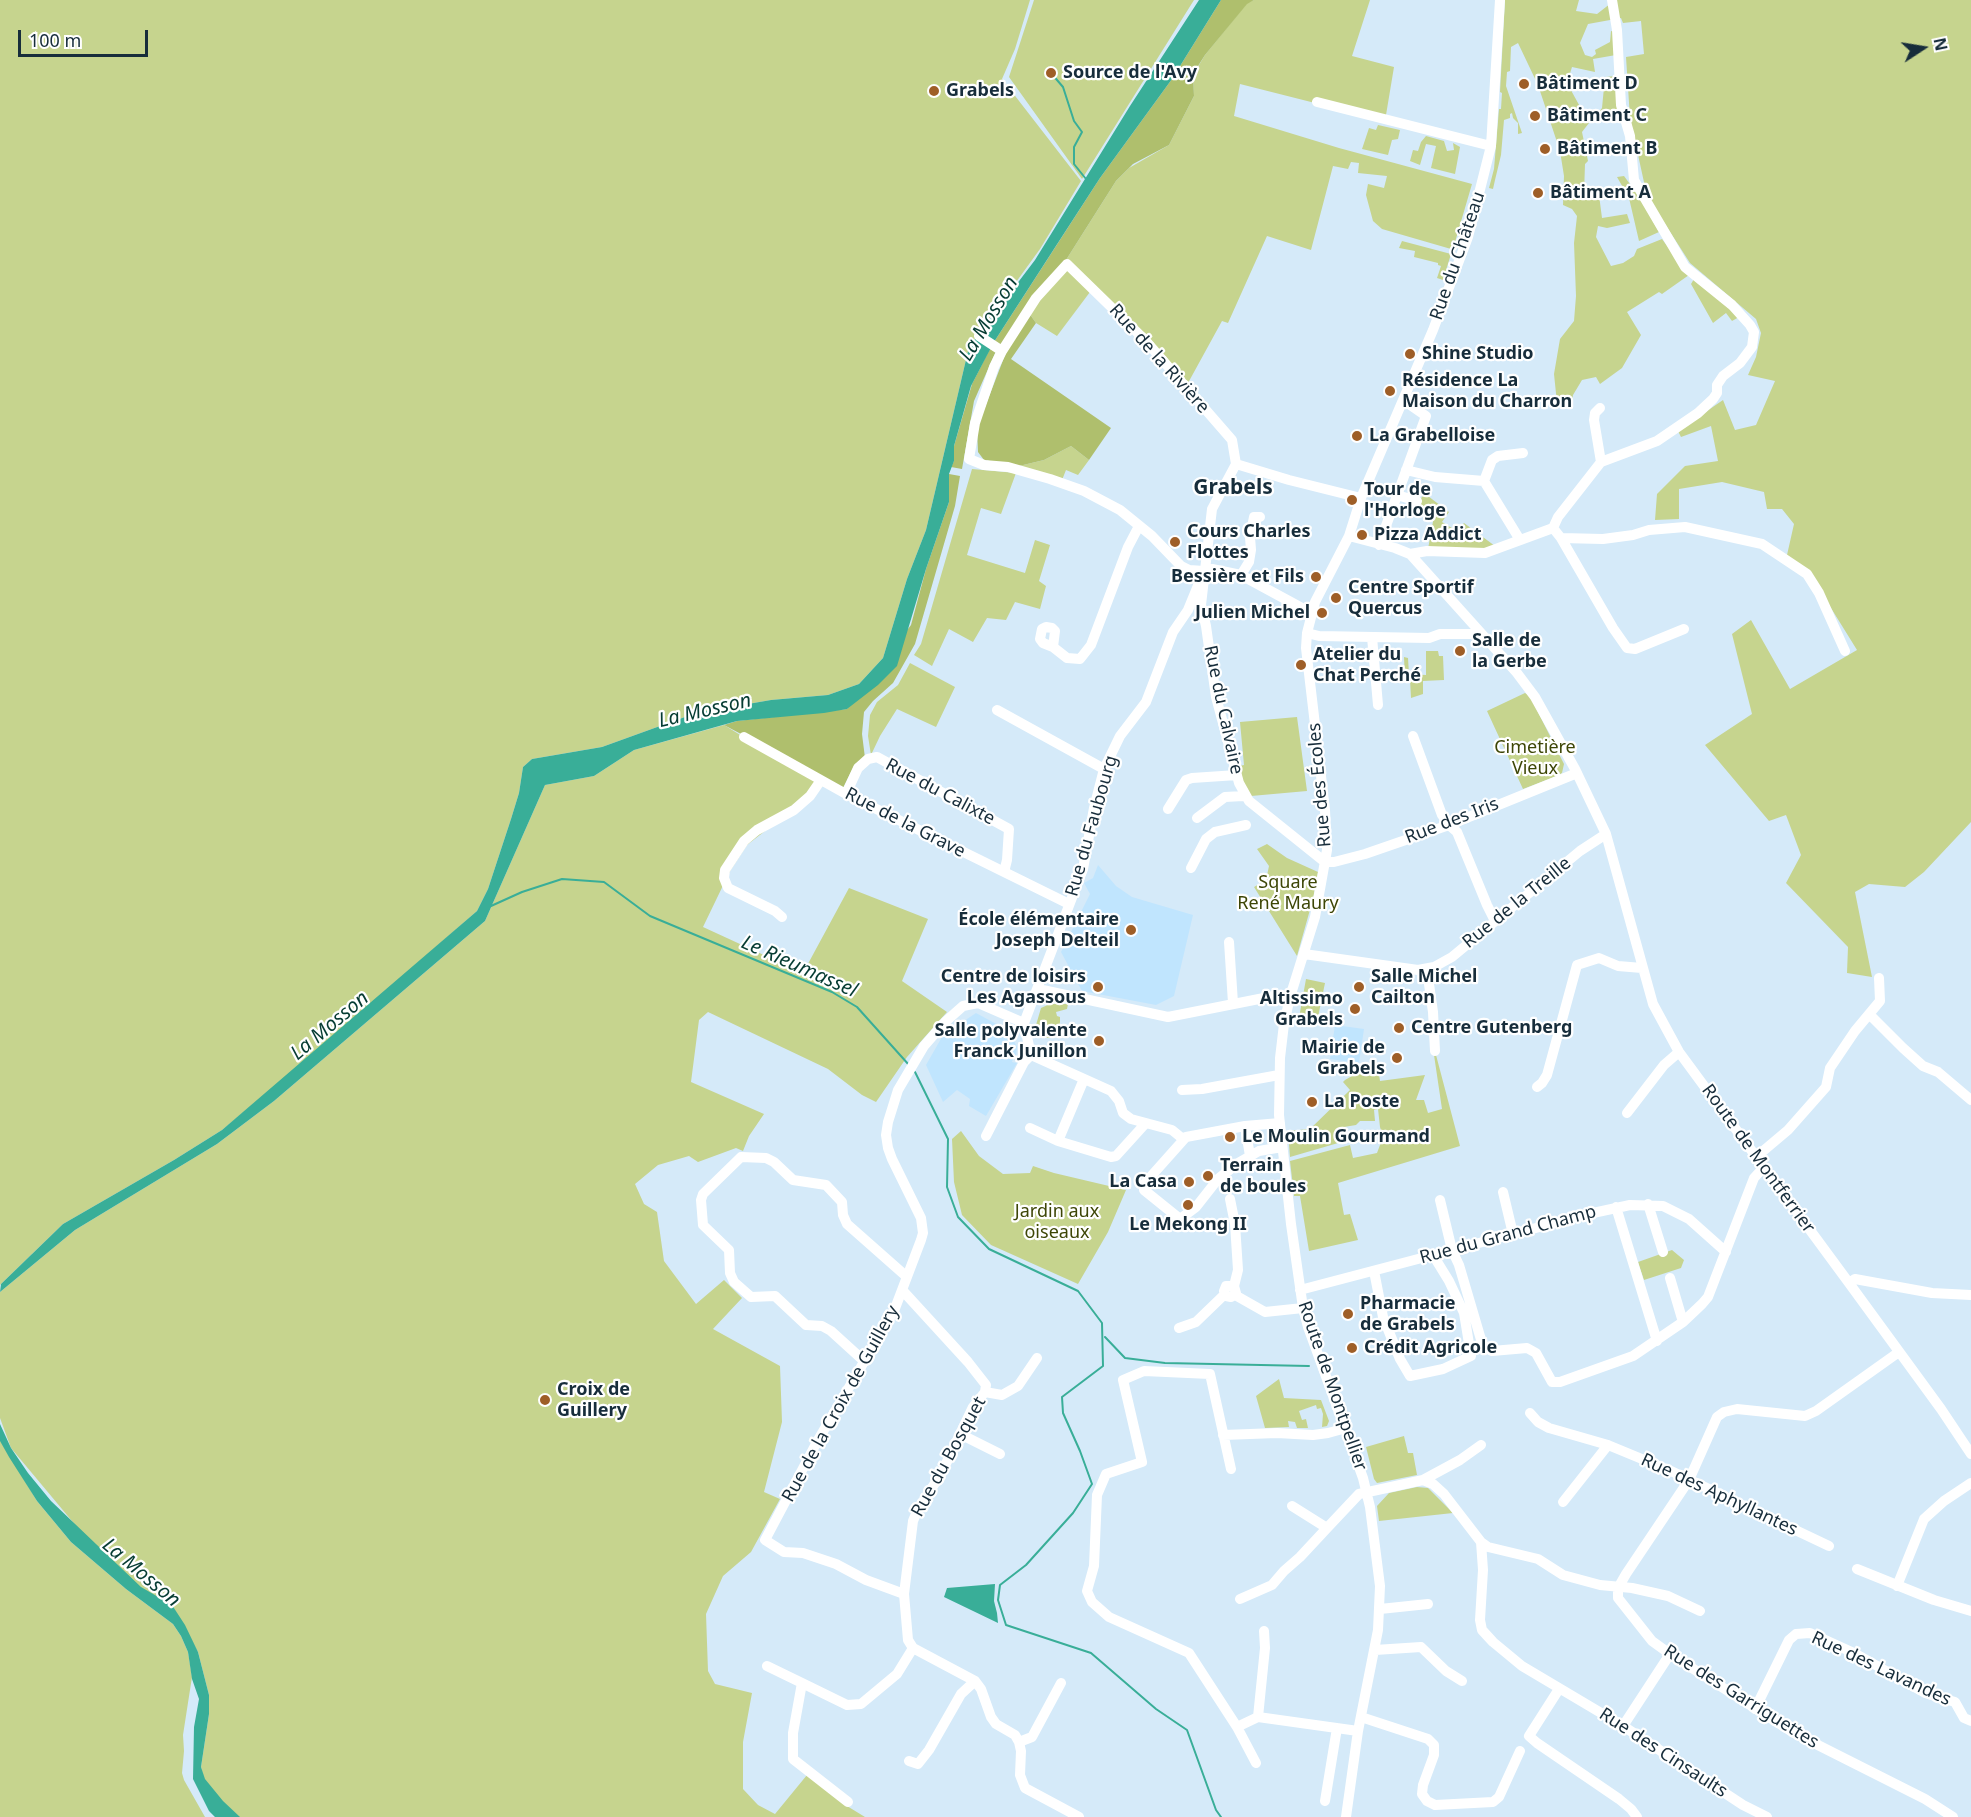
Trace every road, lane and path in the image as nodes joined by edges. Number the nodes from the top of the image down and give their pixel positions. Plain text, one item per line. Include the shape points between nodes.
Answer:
1 (1500, 0) edge
2 (1612, 0) edge
3 (1317, 102) dead end
4 (1491, 146) junction
5 (979, 336) dead end
6 (999, 349) junction
7 (1403, 400) junction
8 (1600, 408) dead end
9 (1523, 453) dead end
10 (1601, 462) junction
11 (1236, 464) junction
12 (1406, 470) junction
13 (1484, 481) junction
14 (1397, 495) junction
15 (1361, 498) junction
16 (1417, 501) dead end
17 (1260, 517) dead end
18 (1139, 526) junction
19 (1553, 528) junction
20 (1349, 536) junction
21 (1561, 538) junction
22 (1520, 540) junction
23 (1379, 544) junction
24 (1410, 554) junction
25 (1204, 571) junction
26 (1241, 575) junction
27 (1311, 613) junction
28 (1684, 629) dead end
29 (1307, 633) junction
30 (1481, 634) junction
31 (1372, 637) junction
32 (1053, 647) dead end
33 (1845, 651) dead end
34 (1377, 705) dead end
35 (997, 710) dead end
36 (1413, 736) dead end
37 (744, 737) dead end
38 (1104, 769) junction
39 (1577, 773) junction
40 (1237, 775) junction
41 (821, 780) junction
42 (846, 794) junction
43 (1243, 796) dead end
44 (1168, 809) dead end
45 (1197, 818) dead end
46 (1246, 825) dead end
47 (1449, 825) junction
48 (1606, 834) junction
49 (1325, 862) junction
50 (1191, 868) dead end
51 (1004, 872) junction
52 (1069, 904) junction
53 (782, 917) dead end
54 (1495, 921) junction
55 (1229, 942) dead end
56 (1304, 954) junction
57 (1642, 968) junction
58 (1427, 970) junction
59 (1879, 978) dead end
60 (1038, 989) junction
61 (1290, 998) junction
62 (1233, 1003) junction
63 (1869, 1014) junction
64 (1024, 1023) junction
65 (1435, 1051) dead end
66 (1679, 1052) junction
67 (1031, 1055) junction
68 (1279, 1075) junction
69 (1084, 1079) junction
70 (1537, 1087) dead end
71 (1182, 1090) dead end
72 (1971, 1100) edge
73 (1627, 1113) dead end
74 (1280, 1123) junction
75 (1145, 1124) junction
76 (1245, 1126) junction
77 (1030, 1128) dead end
78 (986, 1136) dead end
79 (1183, 1139) junction
80 (1058, 1141) junction
81 (1282, 1147) junction
82 (1250, 1156) junction
83 (1756, 1157) junction
84 (1764, 1167) junction
85 (1503, 1192) dead end
86 (1230, 1199) dead end
87 (1440, 1200) dead end
88 (1648, 1204) junction
89 (1616, 1207) junction
90 (1513, 1234) junction
91 (1710, 1237) junction
92 (1730, 1239) junction
93 (1452, 1250) junction
94 (1663, 1252) dead end
95 (1726, 1252) junction
96 (1434, 1255) junction
97 (1374, 1271) junction
98 (907, 1277) junction
99 (1670, 1278) dead end
100 (1849, 1282) junction
101 (903, 1290) junction
102 (1300, 1290) junction
103 (1231, 1292) junction
104 (1971, 1295) edge
105 (1303, 1308) junction
106 (1683, 1322) junction
107 (1179, 1328) dead end
108 (1657, 1341) junction
109 (1899, 1352) junction
110 (1037, 1358) dead end
111 (864, 1361) junction
112 (985, 1392) junction
113 (1530, 1413) dead end
114 (1346, 1428) junction
115 (960, 1434) junction
116 (1223, 1435) junction
117 (1481, 1445) dead end
118 (1608, 1445) junction
119 (1000, 1454) dead end
120 (1971, 1454) edge
121 (1232, 1469) dead end
122 (1423, 1480) junction
123 (1689, 1480) junction
124 (1971, 1483) edge
125 (1367, 1492) junction
126 (1563, 1502) dead end
127 (1292, 1506) dead end
128 (1327, 1528) junction
129 (1480, 1542) junction
130 (1829, 1546) dead end
131 (1857, 1569) dead end
132 (1897, 1586) junction
133 (1618, 1588) junction
134 (904, 1594) junction
135 (1240, 1599) dead end
136 (1428, 1604) dead end
137 (1380, 1609) junction
138 (1700, 1611) dead end
139 (1971, 1611) edge
140 (1264, 1630) dead end
141 (913, 1648) junction
142 (1375, 1650) junction
143 (1670, 1654) junction
144 (767, 1666) dead end
145 (975, 1681) junction
146 (1462, 1681) dead end
147 (802, 1683) junction
148 (1061, 1683) dead end
149 (1559, 1689) junction
150 (1755, 1709) junction
151 (1258, 1717) junction
152 (1361, 1717) junction
153 (1971, 1721) edge
154 (1623, 1726) junction
155 (1237, 1727) junction
156 (1336, 1728) junction
157 (1358, 1731) junction
158 (1019, 1742) junction
159 (1520, 1750) dead end
160 (909, 1761) dead end
161 (1256, 1763) dead end
162 (1325, 1801) dead end
163 (848, 1802) dead end
164 (1743, 1805) junction
165 (1079, 1817) edge
166 (1346, 1817) edge
167 (1637, 1817) edge
168 (1739, 1817) edge
169 (1767, 1817) edge
170 (1953, 1817) edge

1 - 4 street, Rue du Château
2 - 10 street via 1621,105 1630,136 1634,180 1685,267 1732,305 1754,332 1747,356 1723,376 1713,399 1657,441
3 - 4 street
4 - 7 street, Rue du Château via 1468,237
5 - 6 street
6 - 11 street, Rue de la Rivière via 1067,264 1145,340 1232,440
6 - 18 street via 975,423 969,459 1084,491 1120,510
7 - 12 street via 1426,416
7 - 15 street, Rue du Château
8 - 10 street via 1594,420
9 - 13 street via 1492,460
10 - 19 street via 1557,517
11 - 15 street
11 - 25 street via 1212,509
12 - 13 street
12 - 14 street
13 - 22 street
14 - 16 street
14 - 23 street
15 - 20 street, Rue du Château
17 - 26 street via 1254,517 1249,562
18 - 25 street via 1181,566
18 - 32 street via 1091,645 1080,659 1067,658
19 - 21 street
19 - 22 street
20 - 23 street
20 - 27 street, Rue des Écoles
21 - 28 street via 1627,648 1635,649
21 - 33 street via 1604,539 1685,527 1762,544 1807,574
22 - 24 street via 1485,554
23 - 24 street
24 - 30 street, Route de Montferrier
25 - 26 street
25 - 38 street, Rue du Faubourg via 1188,610 1173,632 1146,702 1120,736
25 - 40 street, Rue du Calvaire via 1201,604 1216,697
26 - 27 street
27 - 29 street, Rue des Écoles
29 - 31 street
29 - 49 street, Rue des Écoles via 1325,810
30 - 31 street
30 - 39 street, Route de Montferrier via 1535,697
31 - 34 street
35 - 38 street
36 - 47 street
37 - 41 street, Rue de la Grave
38 - 52 street, Rue du Faubourg via 1083,869
39 - 47 street, Rue des Iris
39 - 48 street, Route de Montferrier
40 - 44 street via 1186,780
40 - 49 street, Rue du Calvaire via 1249,801
41 - 42 street, Rue de la Grave
41 - 53 street via 794,810 744,841 725,870 728,888
42 - 51 street, Rue de la Grave
42 - 51 street, Rue du Calixte via 858,768 877,757 1009,829
43 - 45 street via 1225,797
46 - 50 street via 1215,832 1206,839
47 - 49 street, Rue des Iris via 1365,854
47 - 54 street via 1457,832
48 - 54 street, Rue de la Treille
48 - 57 street, Route de Montferrier
49 - 56 street, Rue des Écoles
51 - 52 street, Rue de la Grave
52 - 60 street, Rue du Faubourg
54 - 58 street, Rue de la Treille via 1452,957
55 - 62 street
56 - 58 street
56 - 61 street, Route de Montpellier
57 - 66 street, Route de Montferrier via 1653,1004
57 - 70 street via 1618,966 1599,958 1577,965 1546,1075
58 - 65 street
59 - 63 street via 1880,1001
60 - 62 street via 1168,1017
60 - 64 street, Rue du Faubourg
61 - 62 street via 1274,996
61 - 68 street, Route de Montpellier
63 - 72 street via 1923,1066 1938,1072
63 - 83 street via 1830,1068 1826,1087 1788,1130
64 - 67 street
64 - 98 street, Rue de la Croix de Guillery via 978,1003 963,1006 924,1046 898,1090 886,1135 892,1160 923,1225
66 - 73 street
66 - 83 street, Route de Montferrier
67 - 69 street
67 - 78 street
68 - 71 street
68 - 74 street, Route de Montpellier
69 - 75 street via 1112,1091 1126,1116
69 - 80 street
74 - 76 street
74 - 81 street, Route de Montpellier
75 - 79 street via 1172,1130
75 - 80 street via 1111,1157
76 - 79 street
76 - 82 street
77 - 80 street
79 - 82 street via 1145,1182 1144,1190 1179,1219 1196,1207 1218,1179
81 - 82 street via 1259,1150
81 - 102 street, Route de Montpellier
83 - 84 street, Route de Montferrier
84 - 92 street via 1754,1178
84 - 100 street, Route de Montferrier
85 - 90 street
86 - 103 street via 1239,1270
87 - 93 street
88 - 89 street, Rue du Grand Champ
88 - 91 street, Rue du Grand Champ via 1677,1212
88 - 94 street
89 - 90 street, Rue du Grand Champ
89 - 108 street
90 - 93 street, Rue du Grand Champ
91 - 92 street
91 - 95 street, Rue du Grand Champ
92 - 95 street
93 - 96 street, Rue du Grand Champ
93 - 108 street via 1482,1343 1492,1351 1527,1348 1536,1353 1552,1382 1633,1356
95 - 106 street via 1708,1297
96 - 97 street, Rue du Grand Champ
96 - 97 street via 1464,1313 1472,1356 1443,1369 1410,1376 1383,1317
97 - 102 street, Rue du Grand Champ
98 - 101 street, Rue de la Croix de Guillery
98 - 111 street via 847,1224 842,1202 826,1185 793,1180 766,1158 741,1157 703,1194 703,1225 729,1250 734,1282 751,1297 775,1296 806,1324 831,1331
99 - 106 street
100 - 104 street via 1856,1279 1932,1293
100 - 109 street, Route de Montferrier
101 - 111 street, Rue de la Croix de Guillery
101 - 112 street, Rue du Bosquet via 968,1362 986,1385
102 - 105 street, Route de Montpellier
103 - 105 street via 1265,1312
103 - 107 street via 1196,1322
105 - 114 street, Route de Montpellier
106 - 108 street
109 - 120 street, Route de Montferrier
109 - 123 street via 1805,1416 1737,1409 1724,1412 1717,1417
110 - 112 street via 1018,1386 1002,1395
111 - 134 street, Rue de la Croix de Guillery via 765,1540 784,1552 803,1552
112 - 115 street, Rue du Bosquet
113 - 118 street, Rue des Aphyllantes via 1549,1428
114 - 116 street via 1312,1435
114 - 125 street, Route de Montpellier
115 - 119 street
115 - 134 street, Rue du Bosquet via 913,1521
116 - 121 street
116 - 155 street via 1210,1374 1144,1371 1123,1380 1142,1462 1106,1474 1097,1495 1095,1566 1087,1591 1092,1602 1109,1617 1189,1653
117 - 122 street
118 - 123 street, Rue des Aphyllantes
118 - 126 street
122 - 125 street
122 - 129 street via 1444,1494
123 - 130 street, Rue des Aphyllantes
123 - 133 street
124 - 132 street via 1924,1519
125 - 128 street via 1355,1496
125 - 137 street, Route de Montpellier
127 - 128 street
128 - 135 street via 1272,1585
129 - 133 street via 1538,1559 1563,1575
129 - 149 street, Rue des Cinsaults via 1482,1630 1522,1666
131 - 132 street
132 - 139 street
133 - 138 street via 1668,1596
133 - 143 street, Rue des Garriguettes via 1618,1598 1634,1619 1652,1641
134 - 141 street, Rue du Bosquet via 906,1629
136 - 137 street
137 - 142 street, Route de Montpellier
140 - 151 street via 1266,1648
141 - 145 street
141 - 147 street via 897,1674 861,1704 847,1705
142 - 146 street via 1421,1647
142 - 152 street, Route de Montpellier
143 - 150 street, Rue des Garriguettes
143 - 154 street
144 - 147 street
145 - 158 street via 996,1724 1015,1734
145 - 160 street via 961,1694 918,1764
147 - 163 street via 793,1733 793,1759
148 - 158 street via 1032,1737
149 - 154 street, Rue des Cinsaults
149 - 167 street via 1529,1736 1618,1798
150 - 153 street, Rue des Lavandes via 1789,1640 1796,1634 1810,1633 1856,1654 1925,1694 1955,1702 1964,1718
150 - 170 street, Rue des Garriguettes
151 - 155 street
151 - 156 street
152 - 157 street, Route de Montpellier
152 - 159 street via 1428,1739 1434,1745 1422,1794 1435,1805 1493,1803
154 - 164 street, Rue des Cinsaults
155 - 161 street
156 - 157 street
156 - 162 street
157 - 166 street, Route de Montpellier
158 - 165 street via 1020,1775 1025,1788
164 - 168 street
164 - 169 street, Rue des Cinsaults

